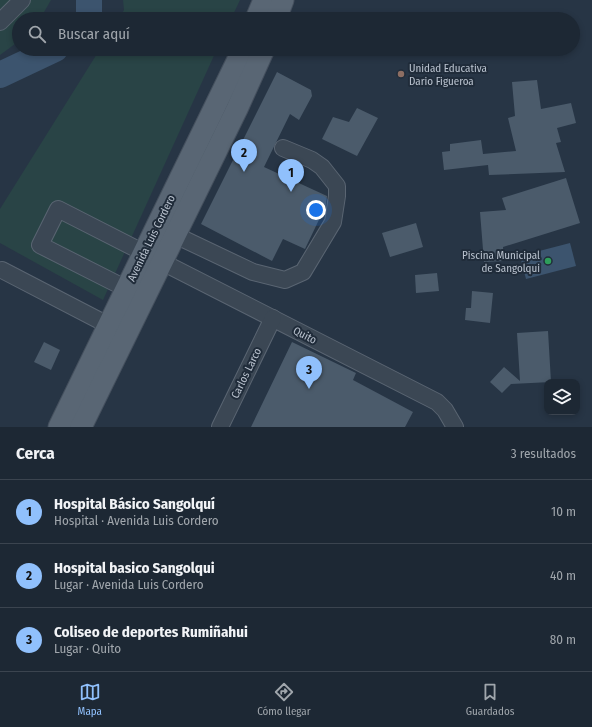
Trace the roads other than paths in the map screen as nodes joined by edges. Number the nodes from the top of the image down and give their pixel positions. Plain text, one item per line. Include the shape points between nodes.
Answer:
1 (22, 0) edge
2 (264, 0) edge
3 (283, 0) edge
4 (259, 12) edge
5 (279, 12) edge
6 (0, 22) edge
7 (240, 56) edge
8 (261, 56) edge
9 (283, 148) dead end
10 (175, 235) junction
11 (153, 258) junction
12 (2, 270) dead end
13 (126, 289) junction
14 (273, 318) junction
15 (108, 325) junction
16 (59, 427) edge
17 (81, 427) edge
18 (220, 427) edge
19 (455, 427) edge

1 - 6 street
2 - 4 main road
3 - 5 main road
7 - 11 main road, Avenida Luis Cordero
8 - 10 main road, Avenida Luis Cordero
9 - 10 street via 322,166 337,186 338,196 333,222 303,272 285,280 253,272
10 - 11 main road, Avenida Luis Cordero
11 - 13 main road, Avenida Luis Cordero
11 - 13 street, Quito via 58,209 40,245
11 - 14 street, Quito
11 - 17 main road, Avenida Luis Cordero
12 - 15 street
13 - 15 main road, Avenida Luis Cordero
14 - 18 street, Carlos Larco
14 - 19 street, Quito via 437,402 446,410
15 - 16 main road, Avenida Luis Cordero

